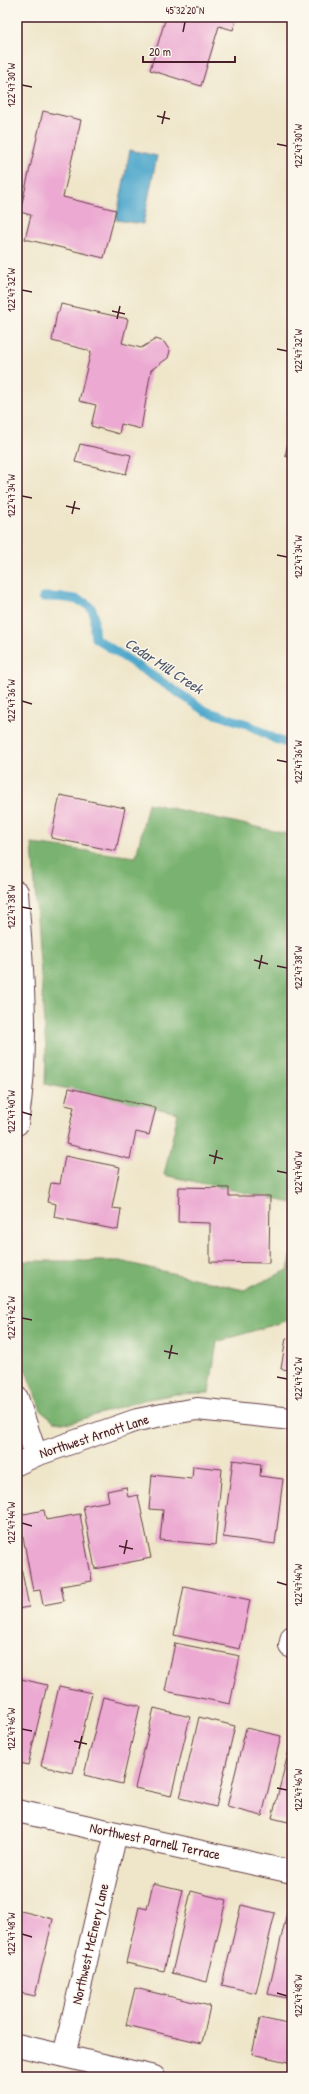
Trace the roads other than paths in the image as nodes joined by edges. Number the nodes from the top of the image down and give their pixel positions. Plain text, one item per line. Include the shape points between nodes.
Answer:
1 (17, 892) edge
2 (17, 1124) edge
3 (17, 1398) edge
4 (292, 1419) edge
5 (27, 1459) edge
6 (17, 1811) edge
7 (116, 1833) junction
8 (292, 1872) edge
9 (17, 2045) edge
10 (64, 2056) junction
11 (154, 2077) edge

1 - 2 street via 24,974 25,1064
3 - 5 street
4 - 5 street, Northwest Arnott Lane via 197,1409 137,1420
6 - 7 street, Northwest Parnell Terrace
7 - 8 street, Northwest Parnell Terrace
7 - 10 street, Northwest McEnery Lane
9 - 10 street
10 - 11 street

